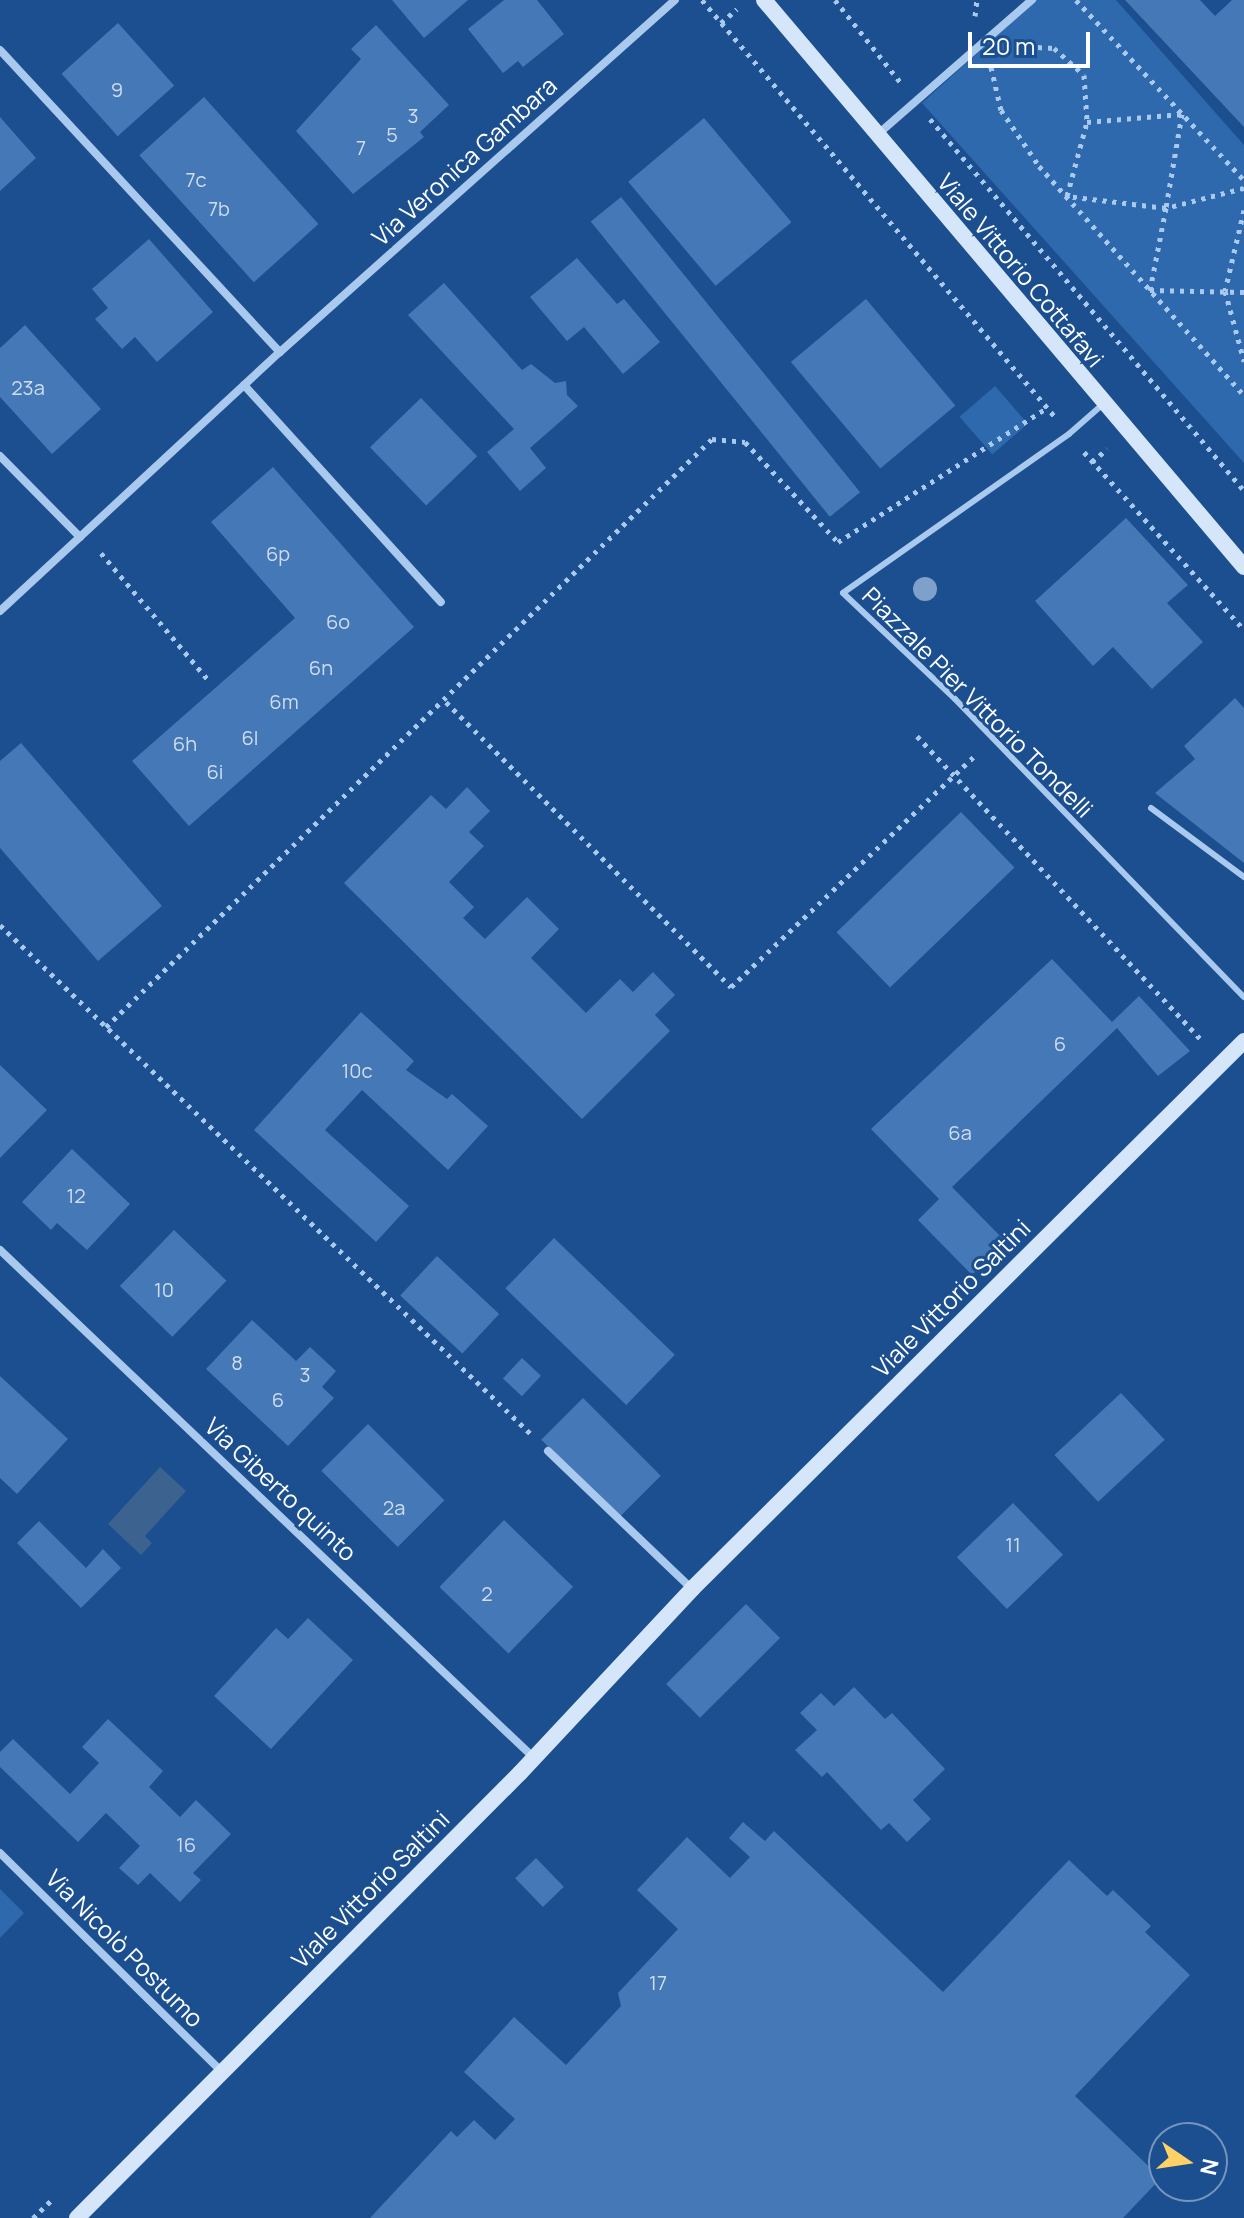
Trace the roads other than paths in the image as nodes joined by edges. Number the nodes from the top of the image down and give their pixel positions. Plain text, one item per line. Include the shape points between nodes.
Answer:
1 (675, 0) edge
2 (764, 0) edge
3 (1032, 0) edge
4 (0, 50) edge
5 (877, 135) junction
6 (280, 352) junction
7 (244, 385) junction
8 (1102, 405) junction
9 (0, 456) edge
10 (80, 537) junction
11 (1244, 567) edge
12 (441, 602) dead end
13 (0, 611) edge
14 (1151, 808) dead end
15 (1244, 877) edge
16 (1244, 997) edge
17 (1244, 1041) edge
18 (0, 1250) edge
19 (548, 1451) road end
20 (692, 1589) junction
21 (534, 1758) junction
22 (0, 1853) edge
23 (221, 2071) junction
24 (77, 2218) edge

1 - 6 street, Via Veronica Gambara
2 - 5 street, Viale Vittorio Cottafavi
3 - 5 street
4 - 6 street
5 - 8 street, Viale Vittorio Cottafavi
6 - 7 street, Via Veronica Gambara
7 - 10 street, Via Veronica Gambara
7 - 12 street
8 - 11 street, Viale Vittorio Cottafavi
8 - 16 lane, Piazzale Pier Vittorio Tondelli via 1069,434 843,593
9 - 10 street
10 - 13 street, Via Veronica Gambara
14 - 15 lane
17 - 20 street, Viale Vittorio Saltini
18 - 21 street, Via Giberto quinto
19 - 20 street
20 - 21 street, Viale Vittorio Saltini
21 - 23 street, Viale Vittorio Saltini
22 - 23 street, Via Nicolò Postumo
23 - 24 street, Viale Vittorio Saltini

